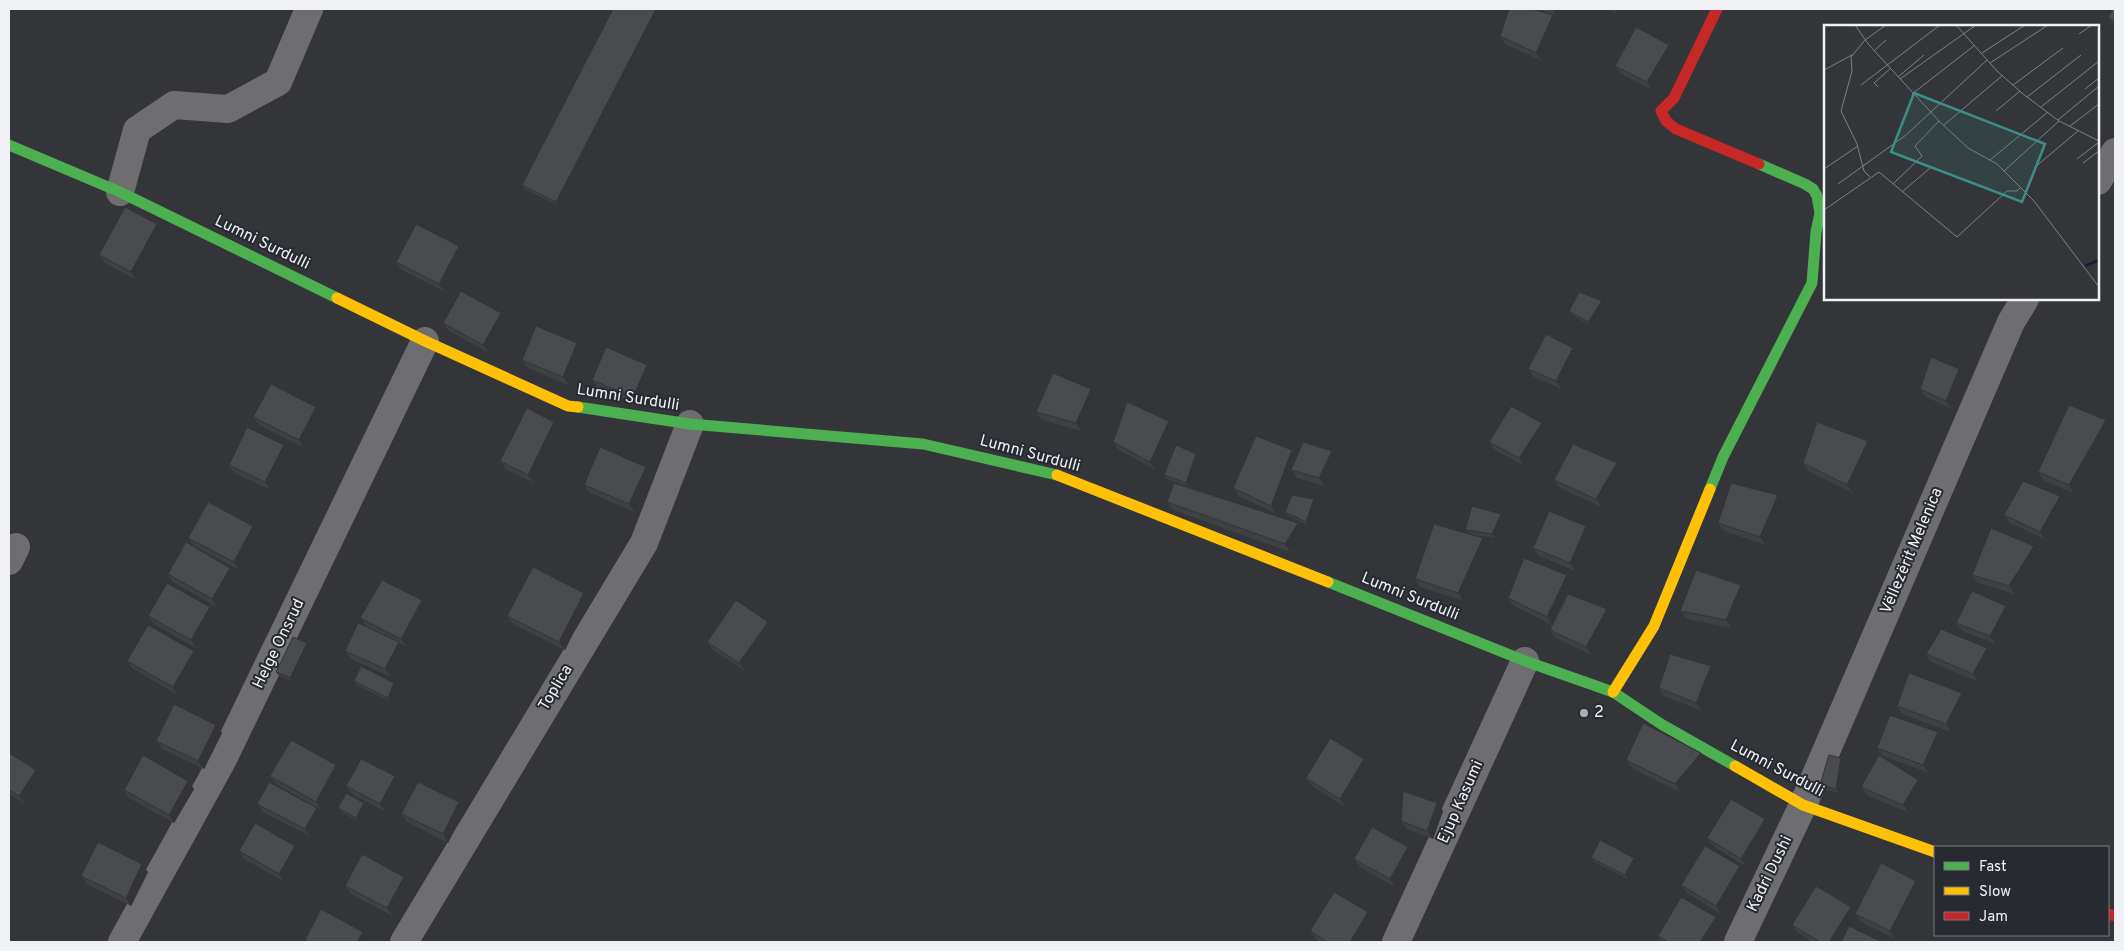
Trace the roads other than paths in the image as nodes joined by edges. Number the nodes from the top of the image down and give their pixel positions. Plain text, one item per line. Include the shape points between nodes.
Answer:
1 (309, 9) edge
2 (1717, 9) edge
3 (9, 146) edge
4 (2115, 152) edge
5 (2099, 178) edge
6 (120, 192) junction
7 (2024, 300) edge
8 (425, 341) junction
9 (690, 424) junction
10 (1524, 660) junction
11 (1613, 692) junction
12 (1803, 805) junction
13 (1934, 852) edge
14 (122, 942) edge
15 (404, 942) edge
16 (1396, 942) edge
17 (1738, 942) edge

1 - 6 street via 278,82 228,109 174,105 137,130
2 - 11 street via 1674,98 1661,111 1662,116 1676,129 1812,189 1820,204 1820,213 1812,283 1723,457 1654,626
3 - 6 street, Lumni Surdulli
4 - 5 street
6 - 8 street, Lumni Surdulli
7 - 12 street, Vëllezërit Melenica via 2011,322
8 - 9 street, Lumni Surdulli via 568,406
8 - 14 street, Helge Onsrud via 222,762
9 - 10 street, Lumni Surdulli via 923,444 1062,476
9 - 15 street, Toplica via 644,543
10 - 11 street, Lumni Surdulli
10 - 16 street, Ejup Kasumi
11 - 12 street, Lumni Surdulli via 1660,724
12 - 13 street, Lumni Surdulli
12 - 17 street, Kadri Dushi

